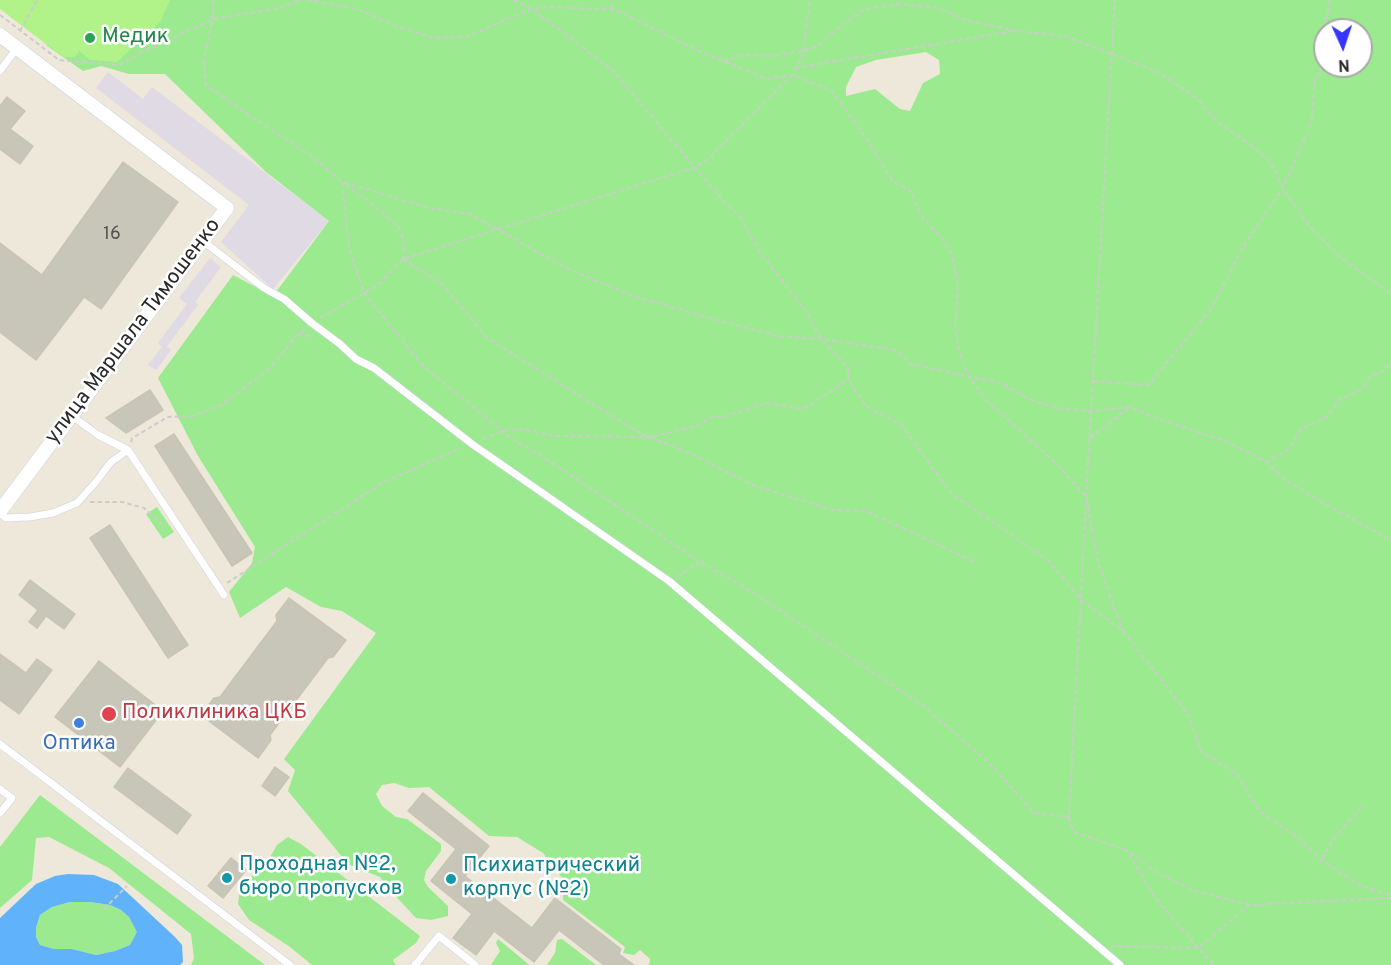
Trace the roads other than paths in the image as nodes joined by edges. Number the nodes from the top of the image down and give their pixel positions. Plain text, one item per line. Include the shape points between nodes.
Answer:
1 (0, 35) edge
2 (17, 48) junction
3 (0, 71) edge
4 (203, 241) junction
5 (72, 416) junction
6 (128, 450) junction
7 (0, 512) edge
8 (224, 595) dead end
9 (0, 744) edge
10 (0, 789) edge
11 (0, 813) edge
12 (290, 965) edge
13 (416, 965) edge
14 (474, 965) edge
15 (1120, 965) edge

1 - 2 street, улица Маршала Тимошенко
2 - 3 lane
2 - 4 street, улица Маршала Тимошенко via 227,208
4 - 5 street, улица Маршала Тимошенко
4 - 15 lane via 472,444 669,581
5 - 6 lane
5 - 7 street, улица Маршала Тимошенко
6 - 7 lane via 111,462 77,503 30,518 6,518
6 - 8 lane
9 - 12 lane
10 - 11 lane via 12,798
13 - 14 lane via 439,936

